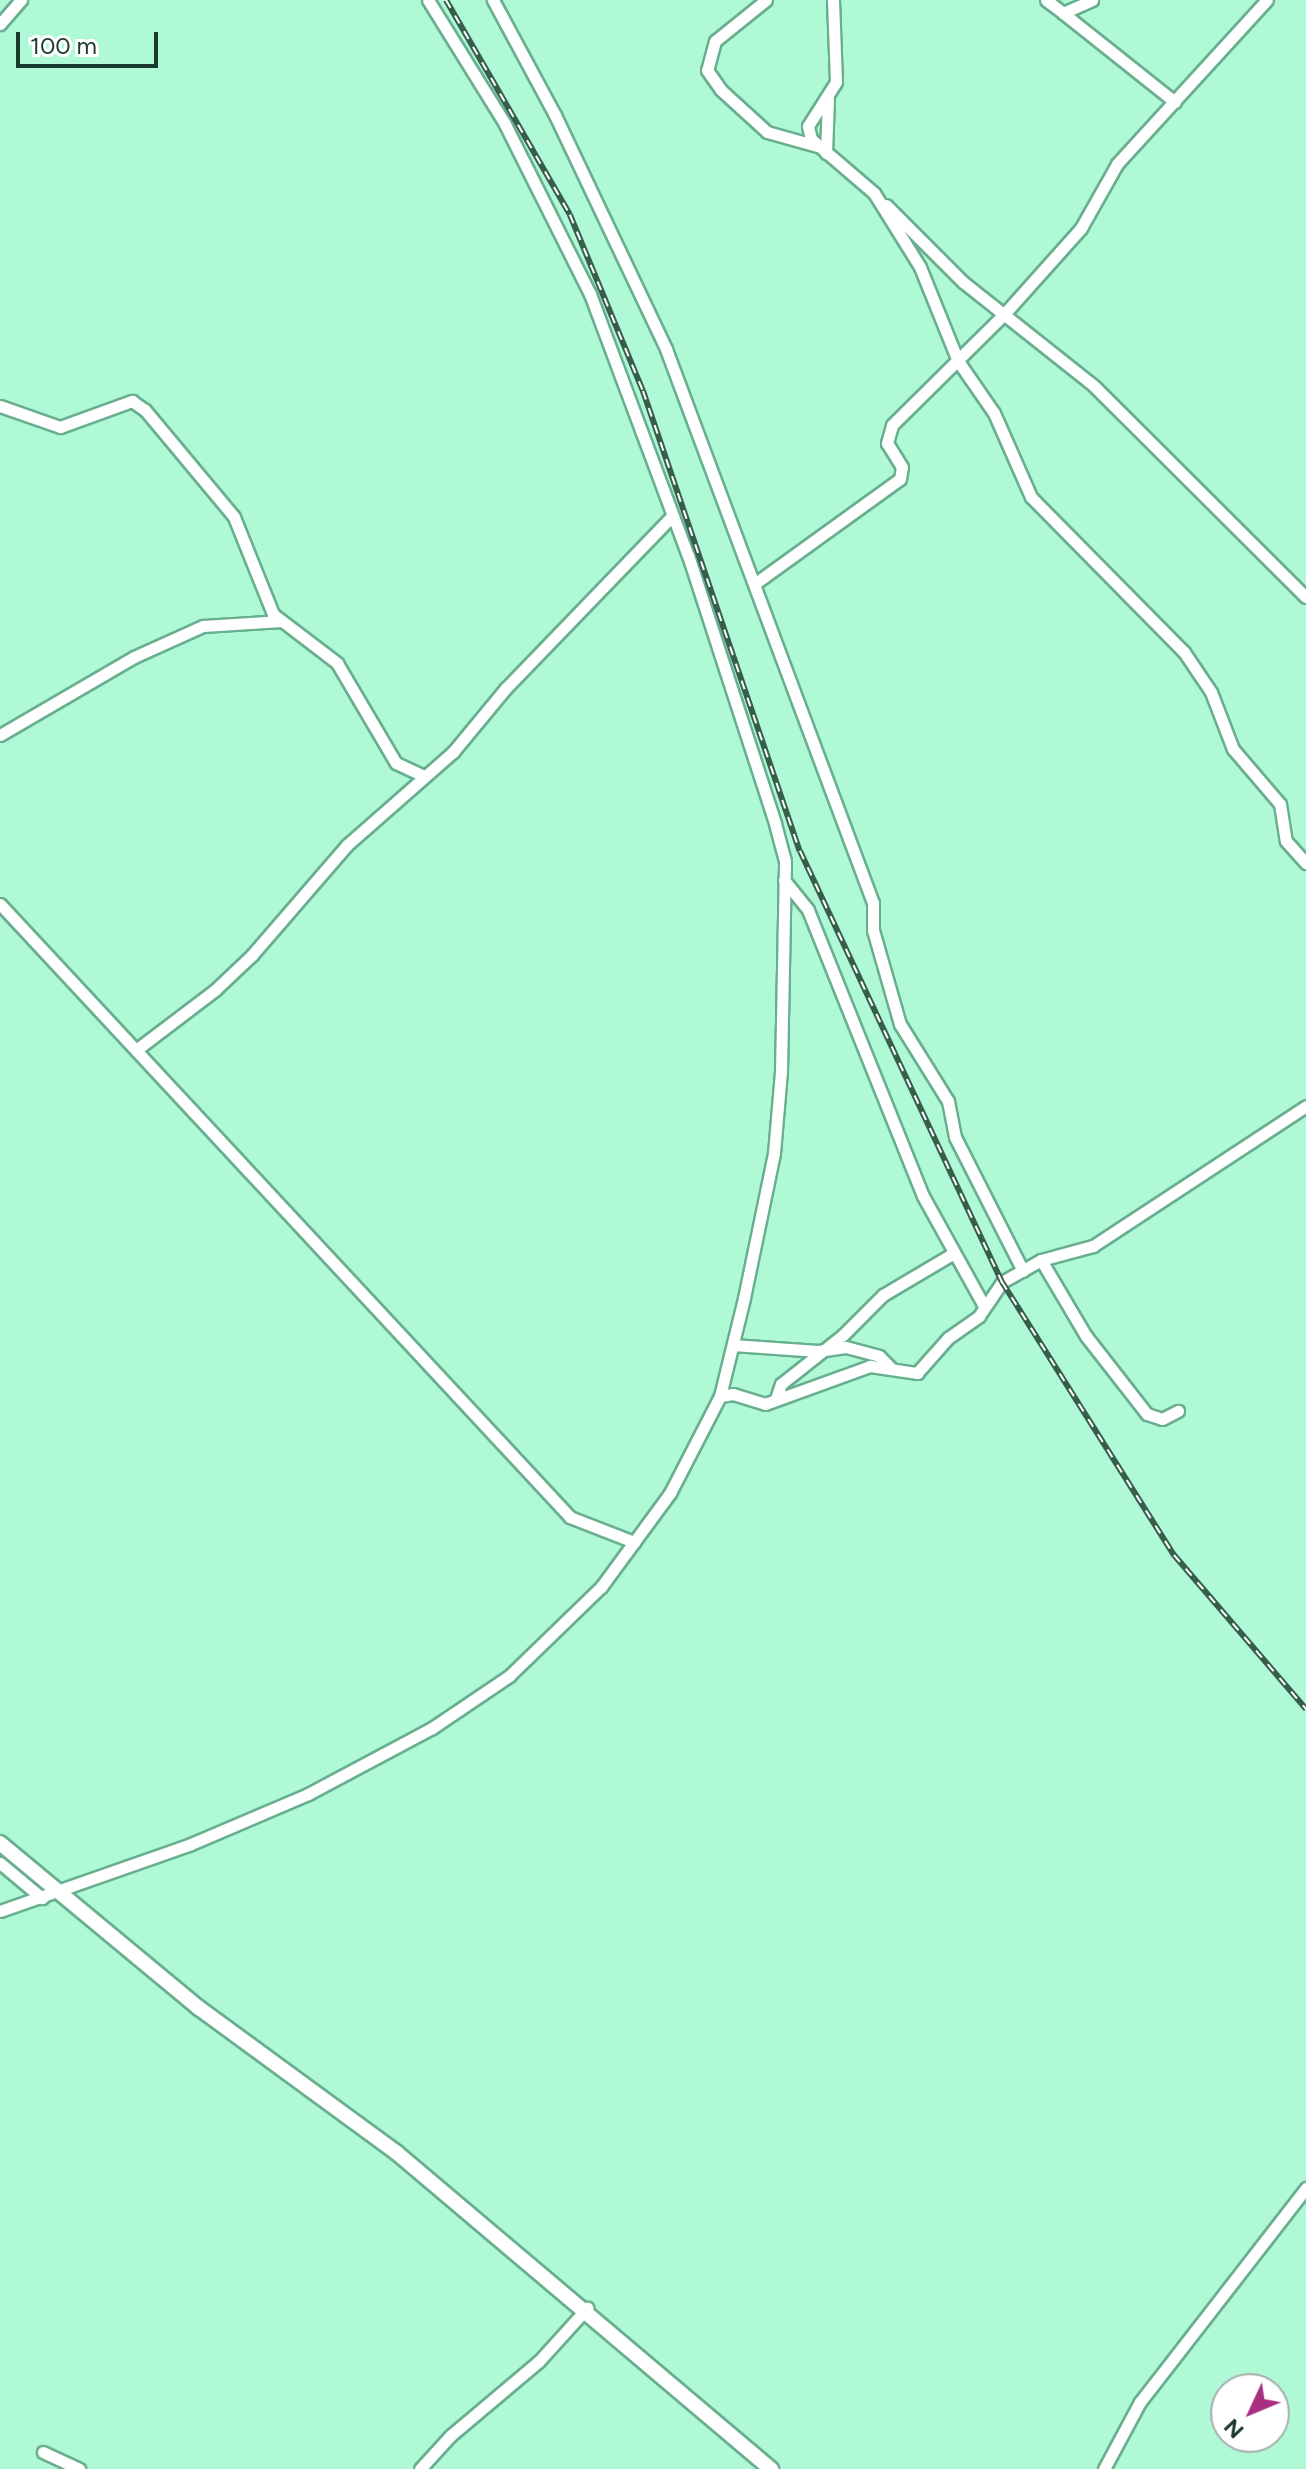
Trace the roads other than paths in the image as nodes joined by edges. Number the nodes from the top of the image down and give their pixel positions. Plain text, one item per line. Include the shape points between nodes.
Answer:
1 (21, 0) edge
2 (428, 0) edge
3 (493, 0) edge
4 (766, 0) edge
5 (833, 0) edge
6 (1046, 0) edge
7 (1092, 0) edge
8 (1267, 0) edge
9 (1063, 13) junction
10 (0, 24) edge
11 (828, 99) junction
12 (1175, 102) junction
13 (822, 150) junction
14 (874, 193) junction
15 (1006, 312) junction
16 (958, 361) junction
17 (0, 406) edge
18 (673, 515) junction
19 (757, 582) junction
20 (1301, 582) edge
21 (1306, 597) edge
22 (283, 621) junction
23 (0, 735) edge
24 (422, 775) junction
25 (1306, 863) edge
26 (784, 880) junction
27 (0, 904) edge
28 (136, 1050) junction
29 (1306, 1106) edge
30 (952, 1254) junction
31 (1041, 1260) junction
32 (1023, 1271) junction
33 (984, 1306) junction
34 (733, 1345) junction
35 (827, 1348) junction
36 (890, 1367) junction
37 (720, 1396) junction
38 (776, 1399) junction
39 (1178, 1411) dead end
40 (634, 1542) junction
41 (0, 1843) edge
42 (0, 1863) edge
43 (60, 1892) junction
44 (42, 1898) junction
45 (0, 1911) edge
46 (1306, 2188) edge
47 (587, 2308) junction
48 (43, 2452) dead end
49 (79, 2469) edge
50 (420, 2469) edge
51 (771, 2469) edge
52 (1104, 2469) edge

1 - 10 street
2 - 18 street via 505,124 590,294
3 - 19 street via 639,286
4 - 13 street via 715,41 707,70 758,126 788,142
5 - 11 street via 836,82
6 - 9 street
7 - 9 street
8 - 12 street
9 - 12 street
11 - 13 street
11 - 13 street via 808,126
12 - 15 street via 1117,164 1081,228
13 - 14 street
14 - 15 street via 963,282
14 - 16 street via 920,267
15 - 16 street
15 - 20 street
16 - 19 street via 892,425 887,443 903,472 896,484
16 - 25 street via 994,413 1021,481 1042,512 1200,673 1223,731 1280,804 1286,841
17 - 22 street via 60,427 132,401 145,410 234,517 273,614
18 - 24 street via 516,677 453,752
18 - 26 street via 775,823
19 - 32 street via 873,903 873,930 900,1024 948,1101 955,1137
20 - 21 street
22 - 23 street via 203,626 134,657
22 - 24 street via 340,668 396,763
24 - 28 street via 347,845 215,990
26 - 30 street via 808,910
26 - 34 street via 781,1072 774,1153
27 - 28 street
28 - 40 street via 570,1517
29 - 31 street via 1093,1246
30 - 33 street
30 - 35 street via 897,1284
31 - 32 street
31 - 39 street via 1086,1336 1147,1414 1162,1419
32 - 33 street via 990,1293
33 - 36 street via 917,1373
34 - 35 street
34 - 37 street
35 - 36 street via 865,1350
35 - 38 street via 781,1384
36 - 38 street via 861,1368
37 - 38 street via 733,1394 765,1404
37 - 40 street via 670,1493
40 - 43 street via 556,1634 509,1676 432,1728 308,1794
41 - 43 street
42 - 44 street
43 - 44 street
43 - 47 street via 199,2008 397,2153
44 - 45 street
46 - 52 street via 1140,2402
47 - 50 street via 539,2361 450,2436
47 - 51 street
48 - 49 street

